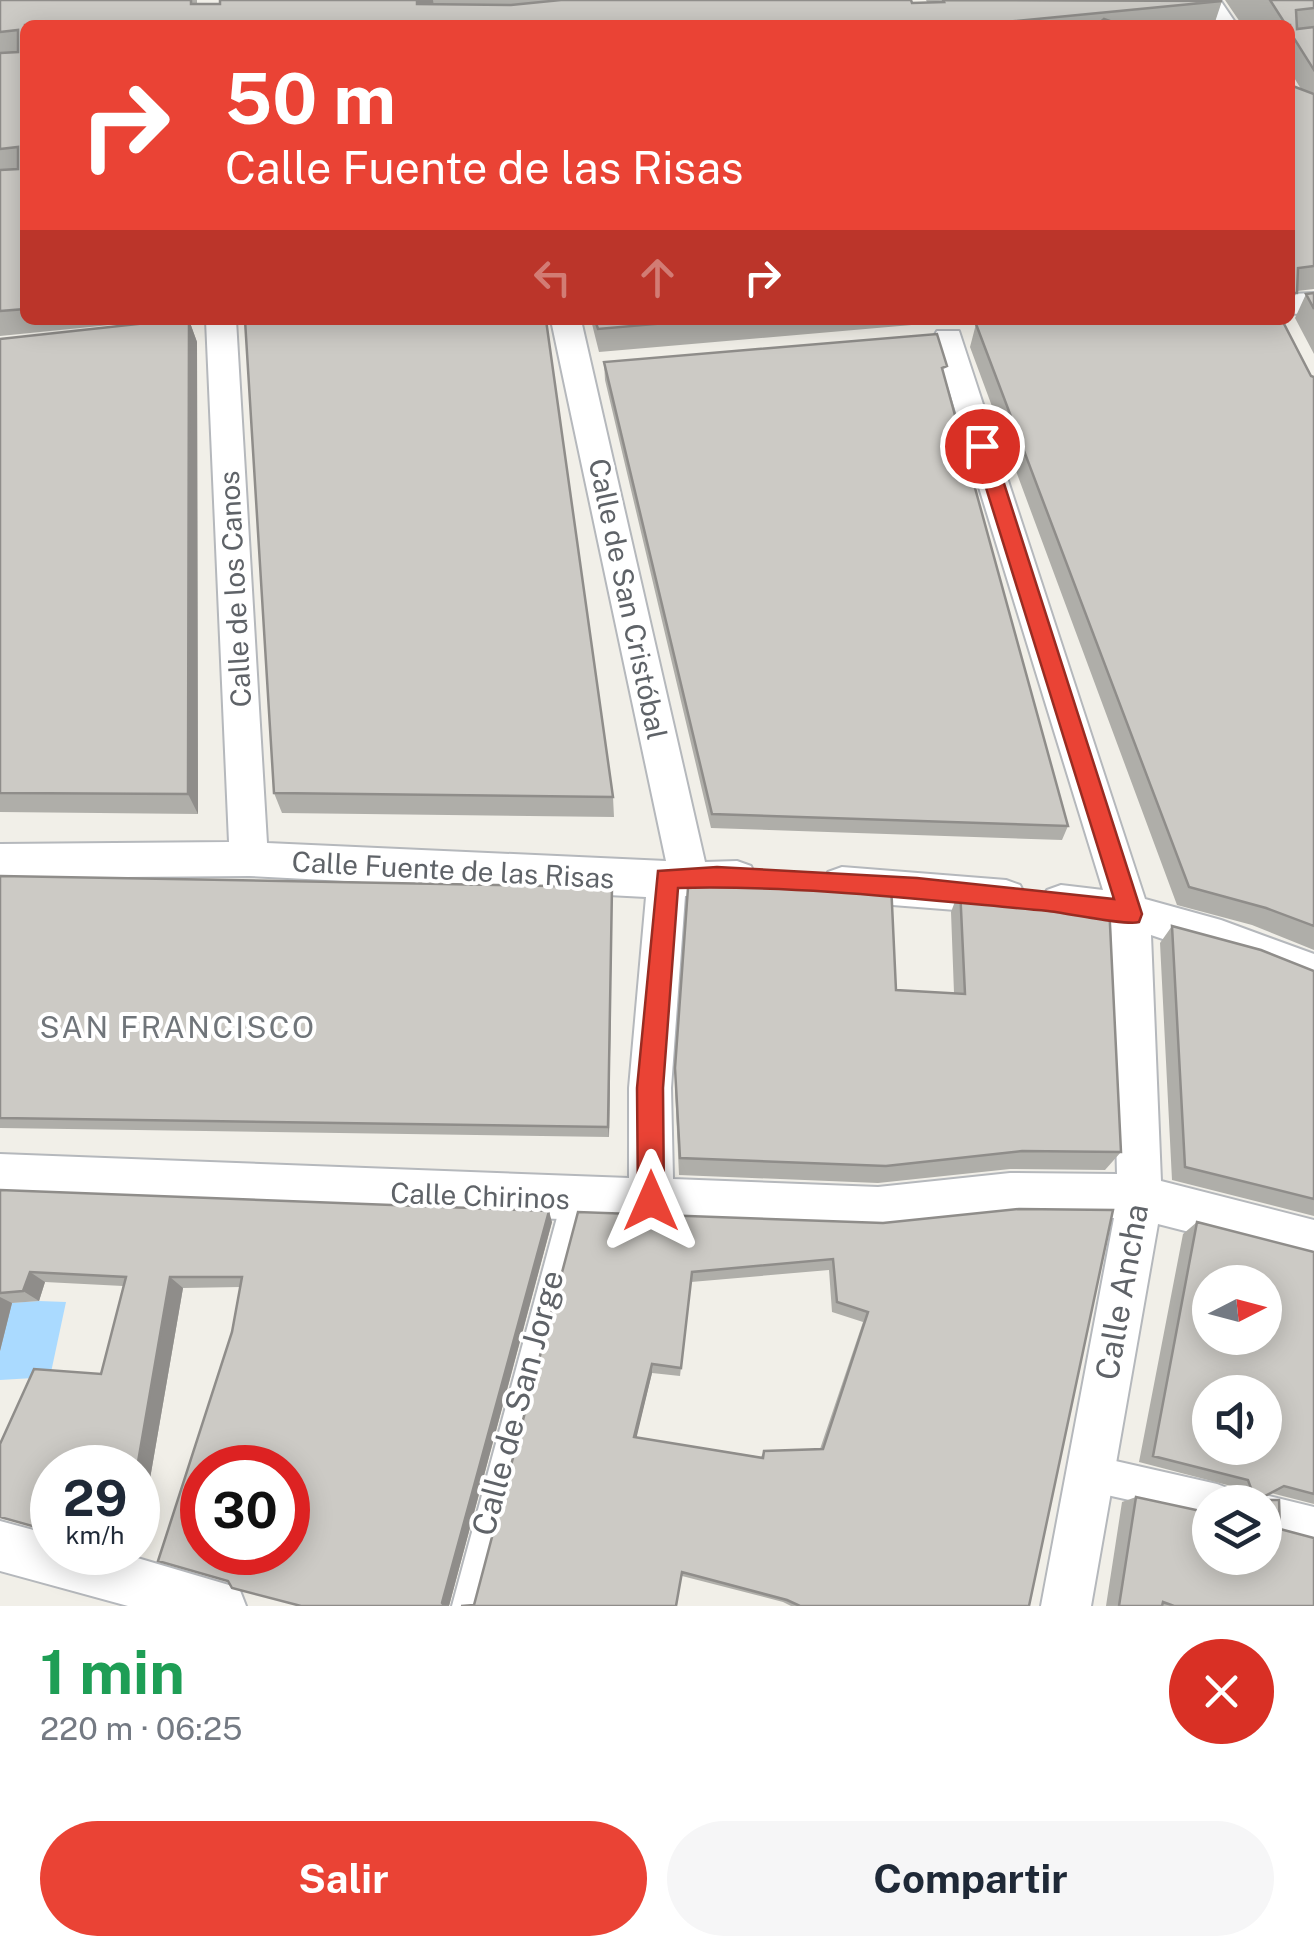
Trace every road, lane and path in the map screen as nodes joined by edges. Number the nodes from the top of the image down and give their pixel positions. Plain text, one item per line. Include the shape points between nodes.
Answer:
1 (214, 325) edge
2 (228, 325) edge
3 (568, 325) edge
4 (185, 329) edge
5 (910, 341) edge
6 (250, 859) junction
7 (0, 862) edge
8 (678, 878) junction
9 (1130, 914) junction
10 (1314, 972) edge
11 (0, 1176) edge
12 (572, 1199) junction
13 (1140, 1199) junction
14 (651, 1201) junction
15 (1314, 1242) edge
16 (1089, 1473) junction
17 (1192, 1496) edge
18 (1282, 1518) edge
19 (1314, 1525) edge
20 (0, 1546) edge
21 (221, 1606) edge
22 (464, 1606) edge
23 (1066, 1606) edge

1 - 4 street
2 - 6 street, Calle de los Canos
3 - 8 street, Calle de San Cristóbal via 588,368
5 - 9 street, Calle Ancha via 958,337
6 - 7 street, Calle Fuente de las Risas
6 - 8 street, Calle Fuente de las Risas
8 - 9 street, Calle Fuente de las Risas via 1098,905
8 - 14 street, Calle de San Cristóbal via 650,1088
9 - 10 street, Calle Fuente de las Risas
9 - 13 street, Calle Ancha
11 - 12 street, Calle Chirinos
12 - 14 street, Calle Chirinos
12 - 22 lane, Calle de San Jorge
13 - 14 street, Calle Chirinos via 967,1197 878,1209
13 - 15 street, Calle Chirinos
13 - 16 street, Calle Ancha
16 - 17 street
16 - 23 street, Calle Ancha
18 - 19 street
20 - 21 street

